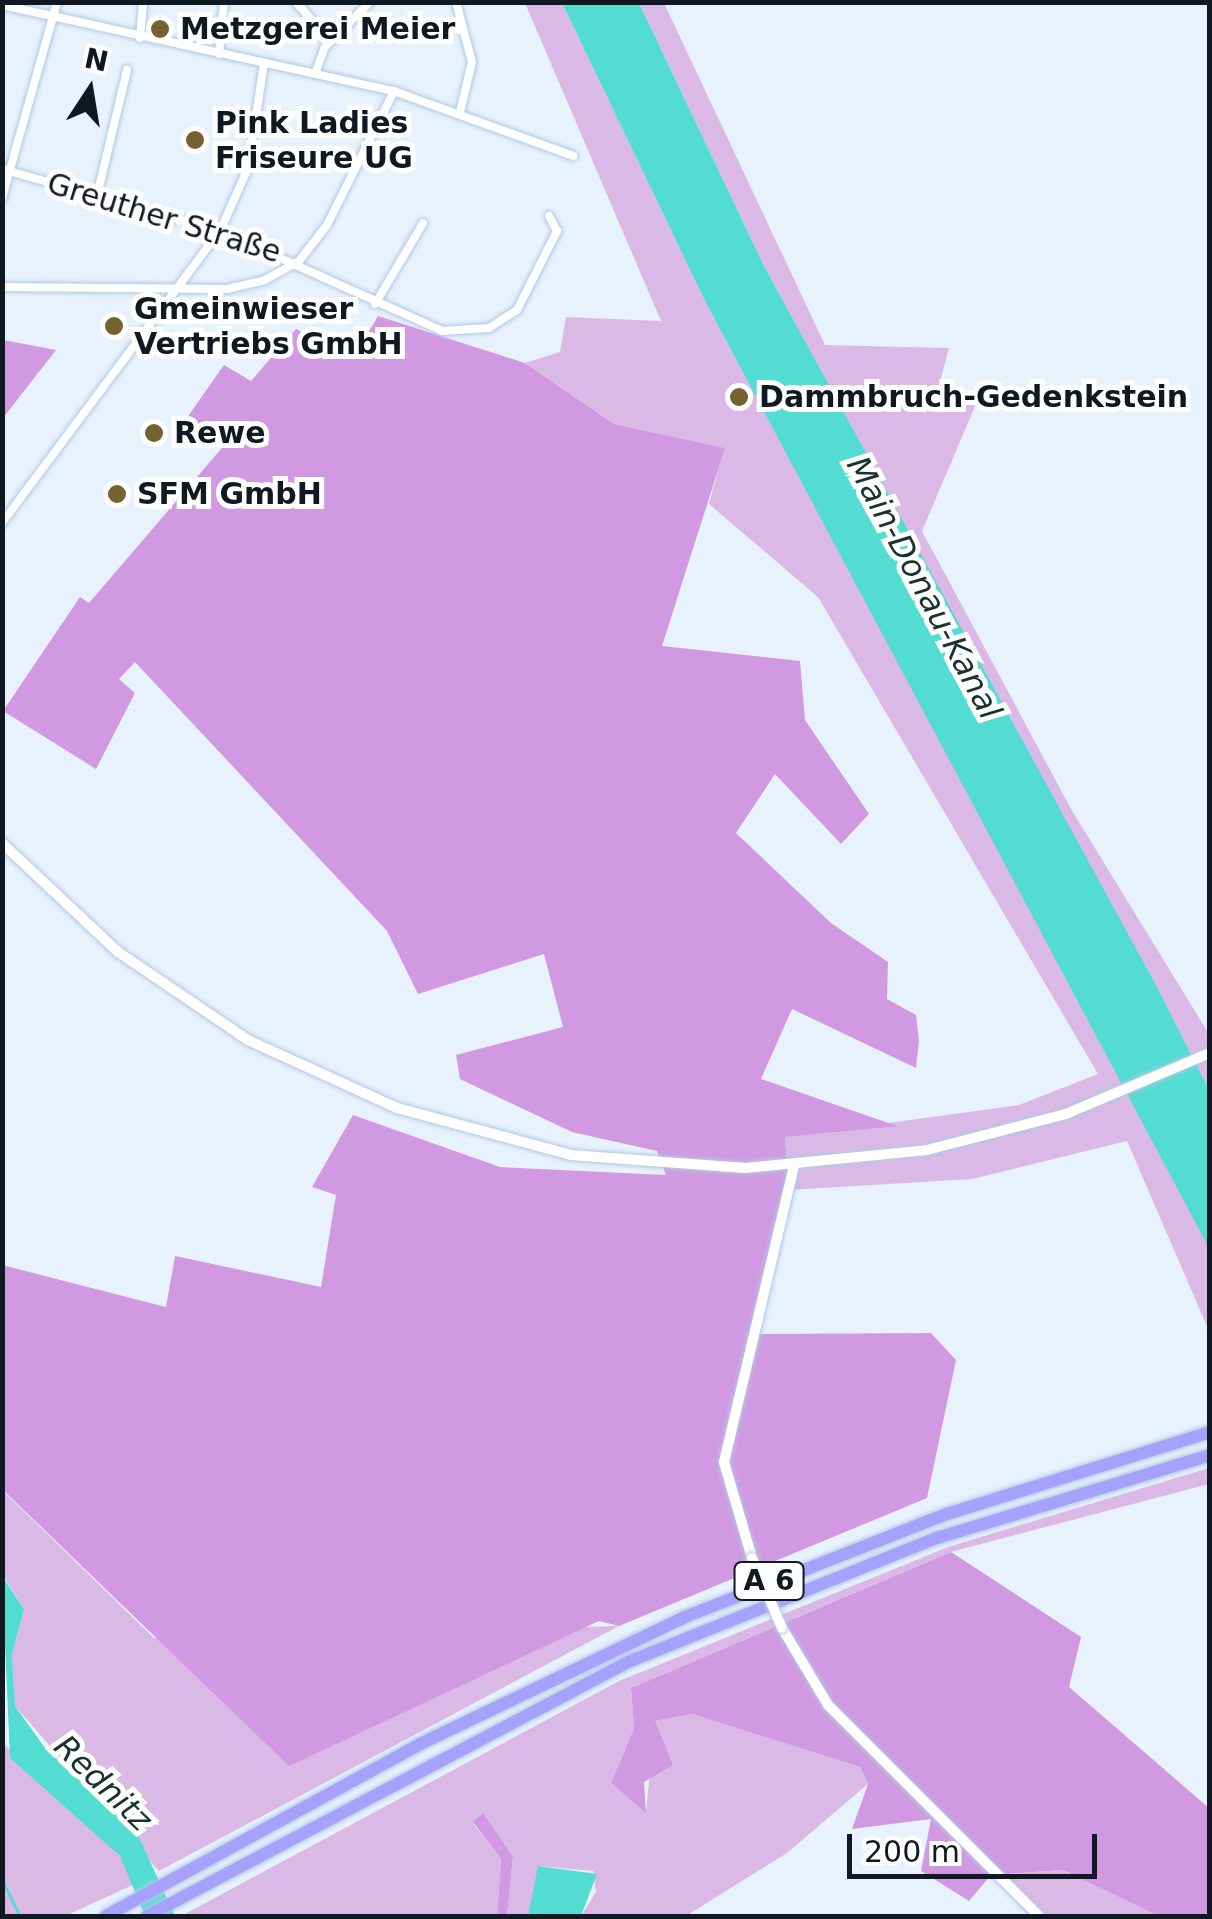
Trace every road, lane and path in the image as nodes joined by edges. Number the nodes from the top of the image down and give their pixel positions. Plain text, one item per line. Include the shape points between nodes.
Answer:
1 (57, 2) edge
2 (143, 2) edge
3 (224, 2) edge
4 (296, 2) edge
5 (370, 2) edge
6 (456, 2) edge
7 (2, 5) edge
8 (57, 20) junction
9 (140, 38) junction
10 (330, 41) junction
11 (219, 54) junction
12 (264, 63) junction
13 (127, 70) dead end
14 (315, 74) junction
15 (394, 91) junction
16 (460, 112) junction
17 (574, 156) dead end
18 (6, 170) edge
19 (97, 196) junction
20 (2, 198) edge
21 (549, 216) dead end
22 (423, 223) dead end
23 (220, 231) junction
24 (299, 261) junction
25 (2, 288) edge
26 (178, 288) junction
27 (376, 304) junction
28 (2, 524) edge
29 (2, 844) edge
30 (1210, 1053) edge
31 (794, 1166) junction
32 (1210, 1432) edge
33 (1210, 1456) edge
34 (108, 1915) edge
35 (147, 1916) edge
36 (1038, 1916) edge

1 - 8 street
2 - 9 street
3 - 11 street
4 - 10 street
5 - 10 street
6 - 16 street via 472,62
7 - 8 street
8 - 9 street
8 - 18 street
9 - 11 street
10 - 14 street
11 - 12 street
12 - 14 street
12 - 23 street via 248,168
13 - 19 street
14 - 15 street
15 - 16 street
15 - 24 street via 327,226
16 - 17 street
18 - 19 street, Greuther Straße
18 - 20 street
19 - 23 street, Greuther Straße
21 - 27 street, Greuther Straße via 557,231 506,321 442,331
22 - 27 street
23 - 24 street, Greuther Straße
23 - 26 street
24 - 26 street via 256,284
24 - 27 street, Greuther Straße
25 - 26 street
26 - 28 street
29 - 31 main road via 167,988 346,1088 571,1155
30 - 31 main road via 1104,1100 972,1141
31 - 36 main road, bridge via 781,1251 724,1462 752,1558 782,1628 828,1705
32 - 34 highway, A 6 via 947,1514 743,1592 495,1705
33 - 35 highway, A 6 via 937,1538 690,1635 501,1724

